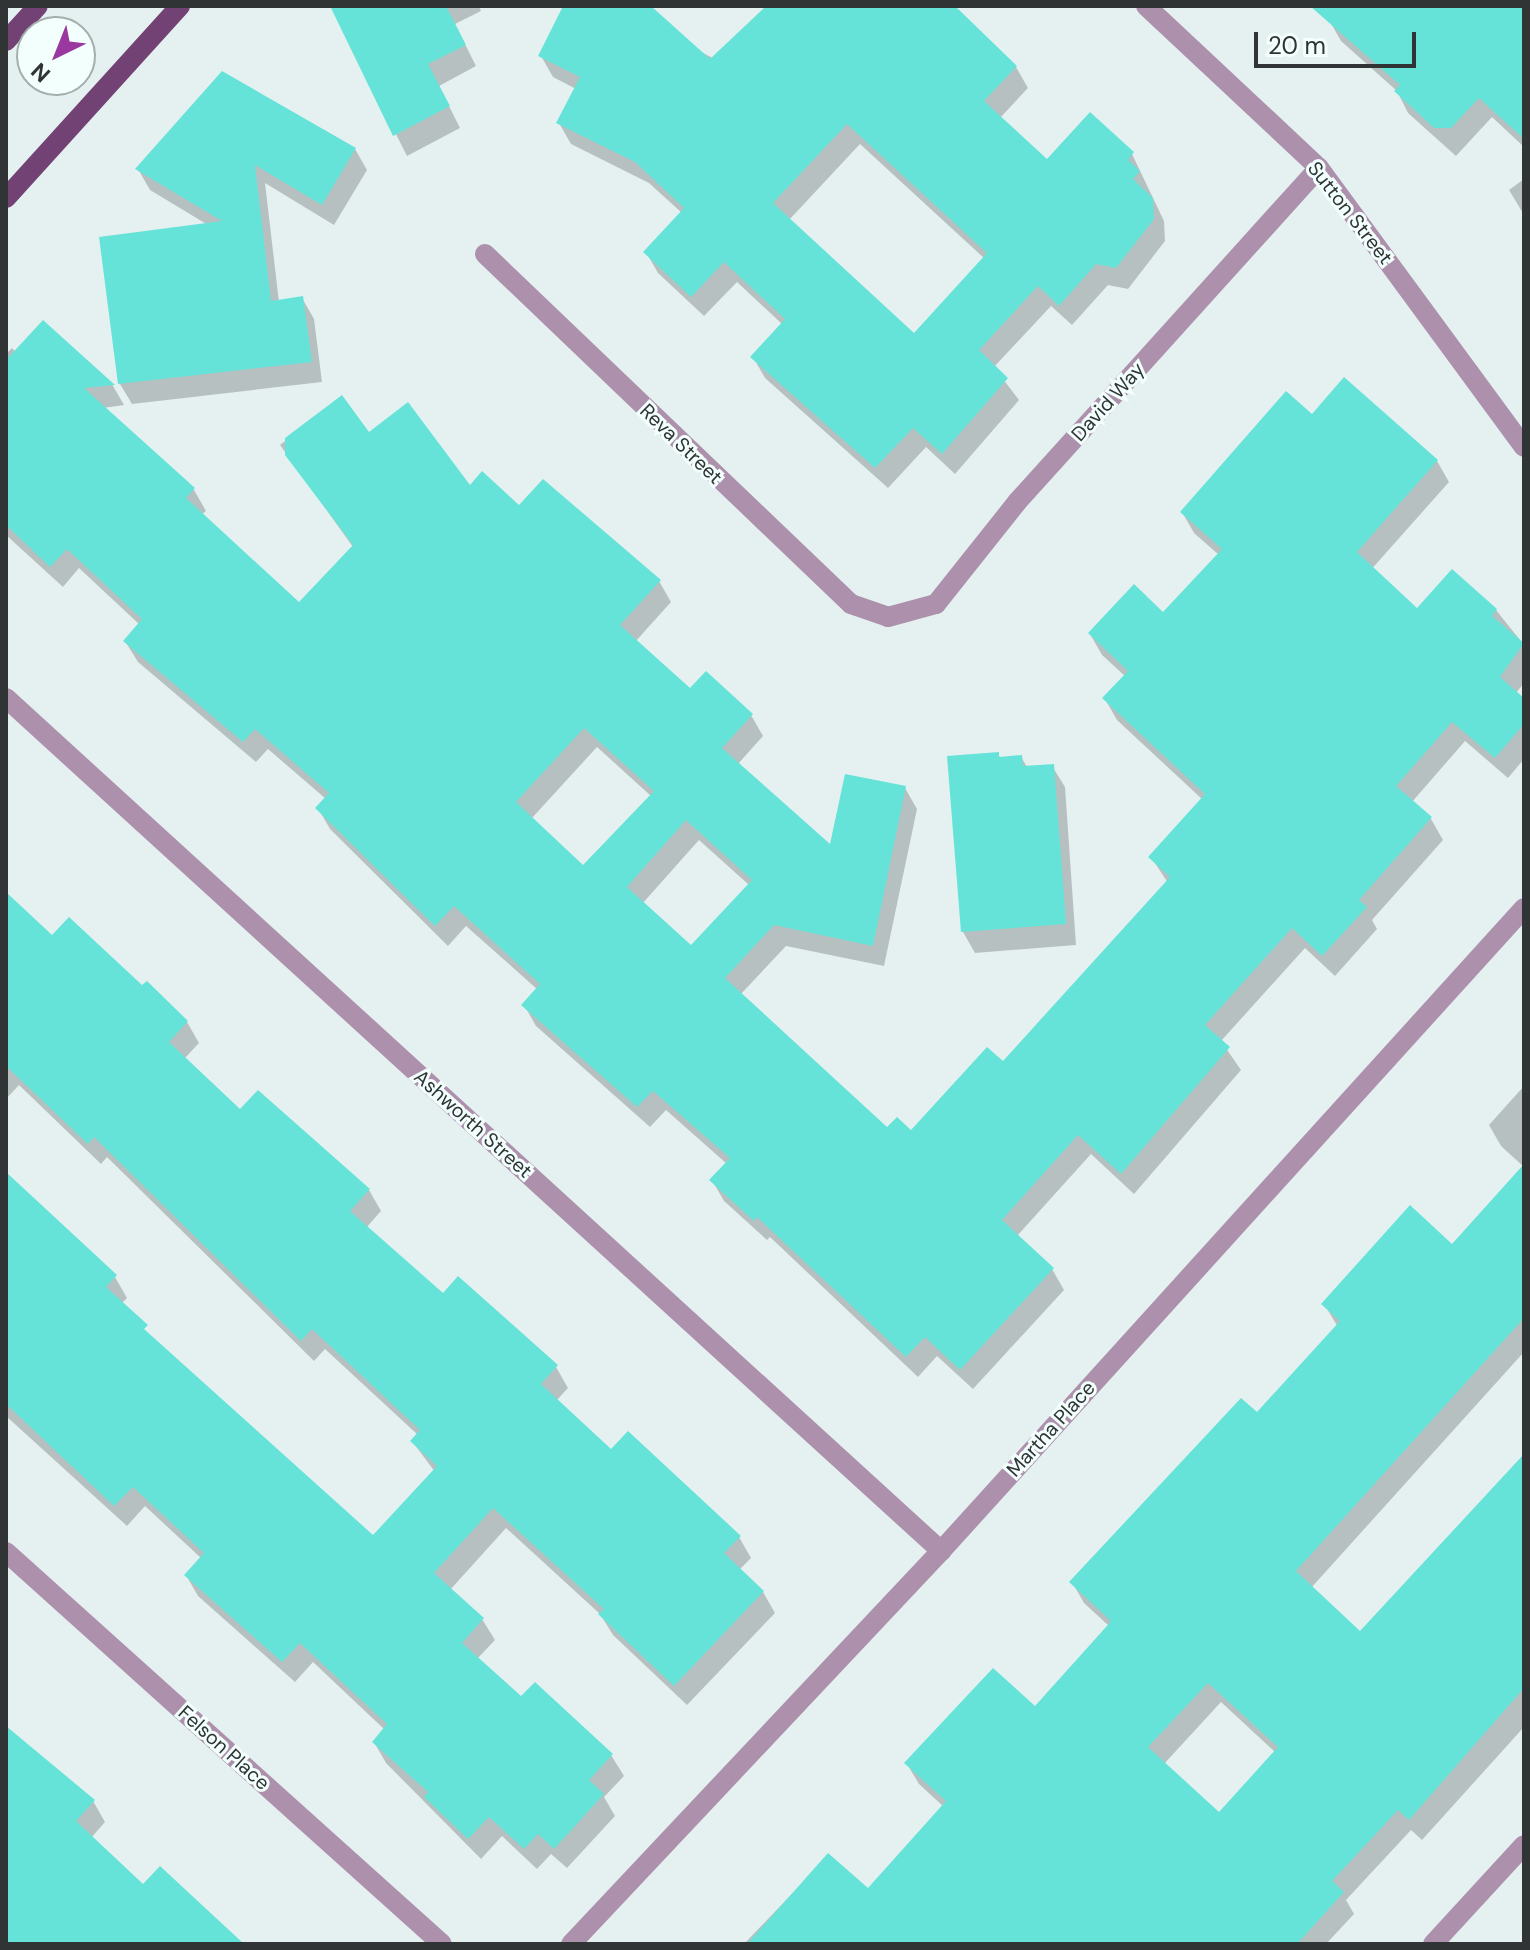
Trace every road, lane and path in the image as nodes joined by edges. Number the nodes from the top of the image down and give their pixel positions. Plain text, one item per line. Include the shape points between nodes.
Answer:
1 (38, 6) edge
2 (180, 6) edge
3 (1146, 6) edge
4 (6, 41) edge
5 (1319, 168) junction
6 (6, 198) edge
7 (485, 254) dead end
8 (1524, 447) edge
9 (888, 617) joint
10 (6, 698) edge
11 (1524, 908) edge
12 (941, 1551) junction
13 (6, 1552) edge
14 (1524, 1845) edge
15 (442, 1944) edge
16 (571, 1944) edge
17 (1433, 1944) edge

1 - 4 main road
2 - 6 main road
3 - 5 street, Sutton Street
5 - 8 street, Sutton Street
5 - 9 street, David Way via 1017,502 936,604
7 - 9 street, Reva Street via 851,604
10 - 12 street, Ashworth Street
11 - 12 street, Martha Place
12 - 16 street, Martha Place
13 - 15 street, Felson Place
14 - 17 street

